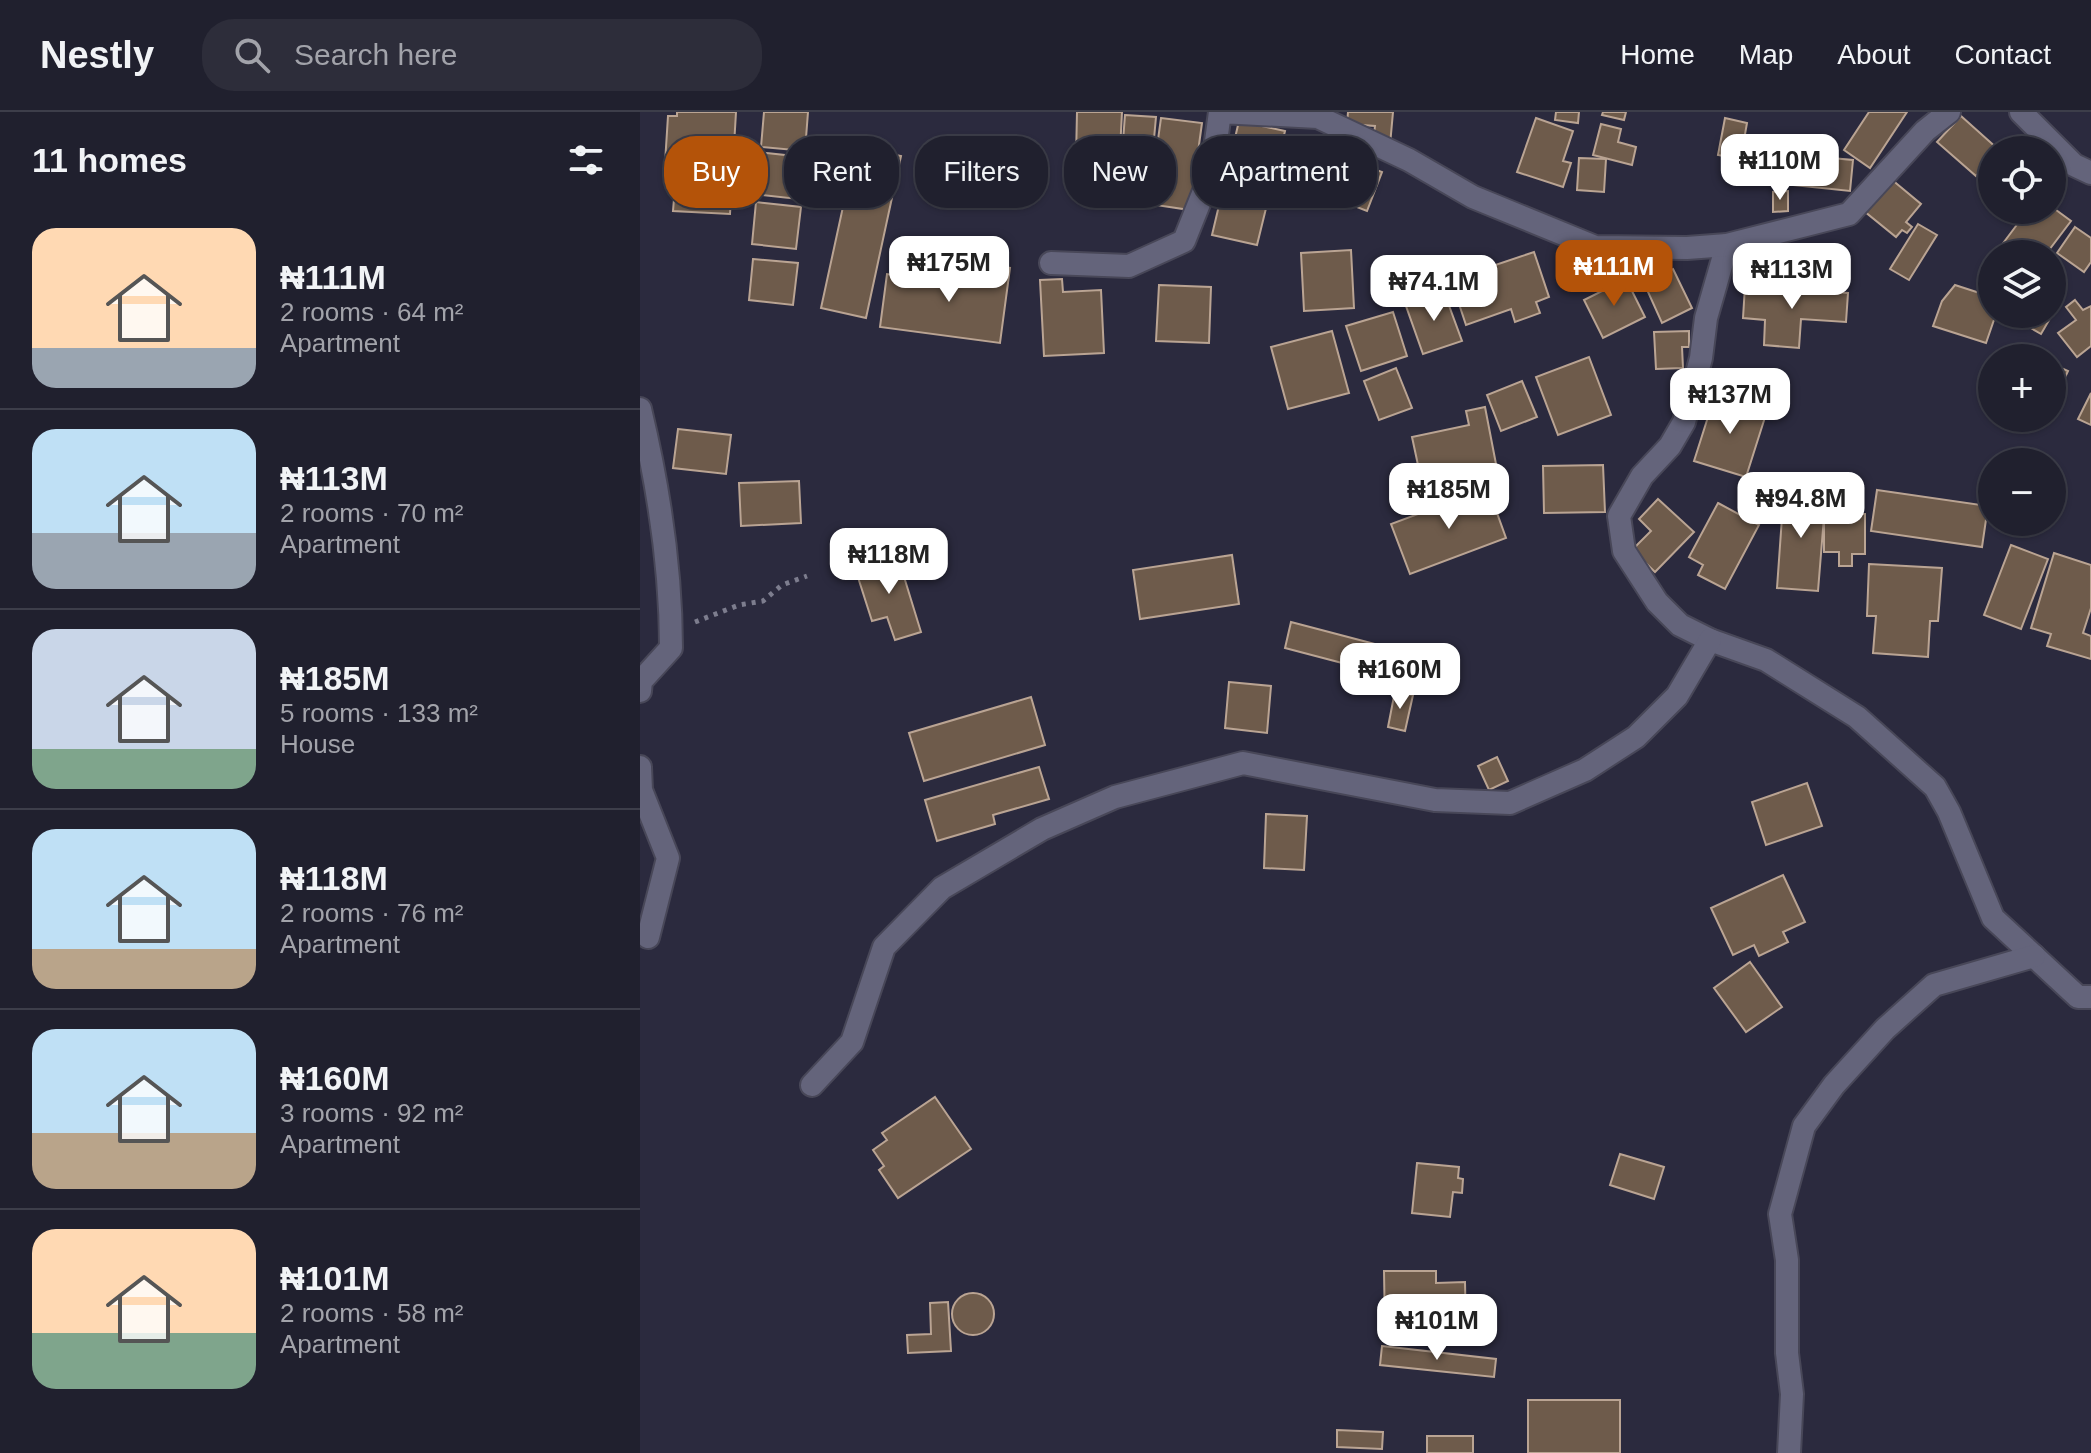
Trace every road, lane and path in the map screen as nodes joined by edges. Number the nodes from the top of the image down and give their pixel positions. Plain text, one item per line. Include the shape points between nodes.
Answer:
1 (1949, 112) edge
2 (2021, 112) edge
3 (2091, 173) edge
4 (1727, 245) junction
5 (1051, 263) dead end
6 (640, 409) edge
7 (807, 576) dead end
8 (1710, 640) junction
9 (671, 648) junction
10 (640, 691) edge
11 (640, 767) edge
12 (648, 937) dead end
13 (2034, 956) junction
14 (2091, 997) edge
15 (812, 1085) dead end
16 (1789, 1453) edge

1 - 4 street via 1849,214
2 - 3 street via 2074,165
4 - 5 street via 1595,247 1473,197 1318,117 1220,112 1212,171 1184,241 1129,266
4 - 8 street via 1684,422 1619,516 1624,551 1640,579 1680,625
6 - 9 street via 671,578
7 - 9 path via 782,585 763,601 688,624
8 - 13 street via 1766,660 1857,717 1935,787 1993,918
8 - 15 street via 1677,696 1636,737 1585,770 1510,803 1435,800 1243,763 1115,797 1042,829 942,888 884,947 852,1042
9 - 10 street via 641,681
11 - 12 street via 641,790 668,858
13 - 14 street via 2078,997
13 - 16 street via 1934,985 1885,1029 1804,1126 1780,1214 1787,1260

